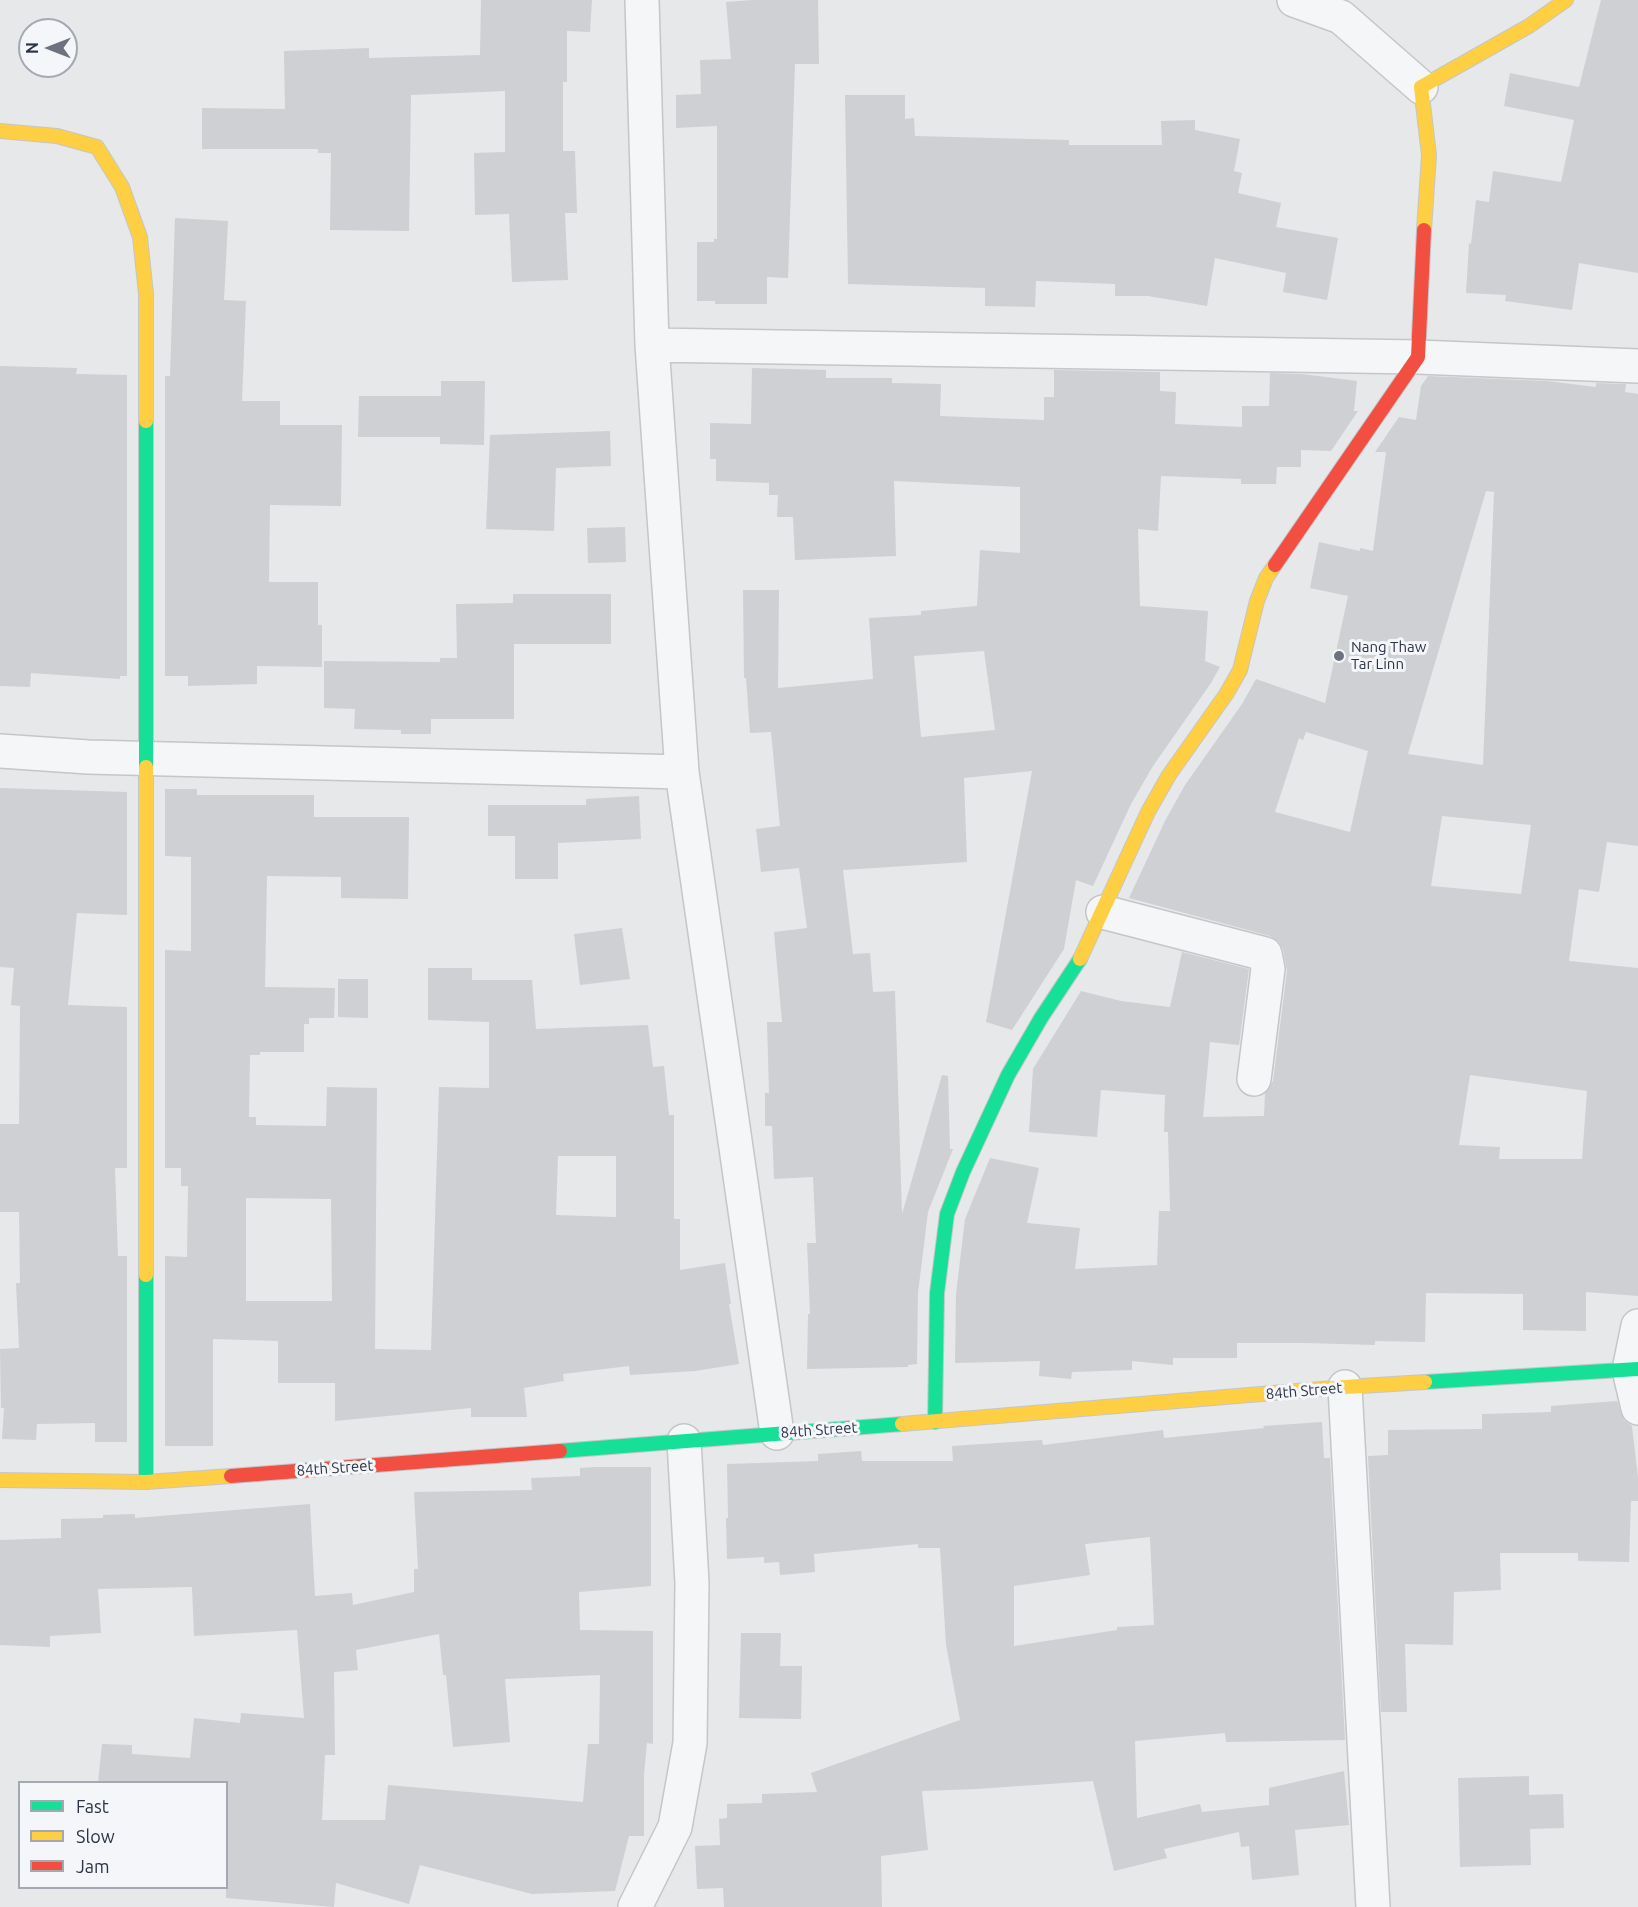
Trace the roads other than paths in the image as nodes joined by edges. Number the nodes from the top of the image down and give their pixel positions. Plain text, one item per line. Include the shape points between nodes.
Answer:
1 (642, 0) edge
2 (1294, 0) edge
3 (1566, 0) edge
4 (1421, 87) junction
5 (0, 131) edge
6 (652, 345) junction
7 (1418, 357) junction
8 (1638, 366) edge
9 (0, 751) edge
10 (146, 759) junction
11 (682, 771) junction
12 (1103, 912) junction
13 (1254, 1079) dead end
14 (1638, 1326) edge
15 (1634, 1369) edge
16 (1345, 1387) junction
17 (1638, 1408) edge
18 (935, 1422) junction
19 (777, 1433) junction
20 (684, 1441) junction
21 (0, 1480) edge
22 (146, 1482) junction
23 (635, 1907) edge
24 (1373, 1907) edge

1 - 6 street
2 - 4 street via 1341,17
3 - 4 street via 1529,26
4 - 7 street via 1429,155
5 - 10 street via 57,136 98,147 122,187 140,237 146,294
6 - 7 street
6 - 11 street
7 - 8 street
7 - 12 street via 1266,578 1240,670 1148,812
9 - 10 street
10 - 11 street
10 - 22 street
11 - 19 street
12 - 13 street via 1265,954 1268,969
12 - 18 street via 1081,957 1008,1075 947,1214 937,1293
14 - 15 street
15 - 16 street, 84th Street
15 - 17 street
16 - 18 street, 84th Street
16 - 24 street
18 - 19 street, 84th Street
19 - 20 street, 84th Street
20 - 22 street, 84th Street
20 - 23 street via 692,1583 690,1743 675,1827
21 - 22 street, 84th Street

